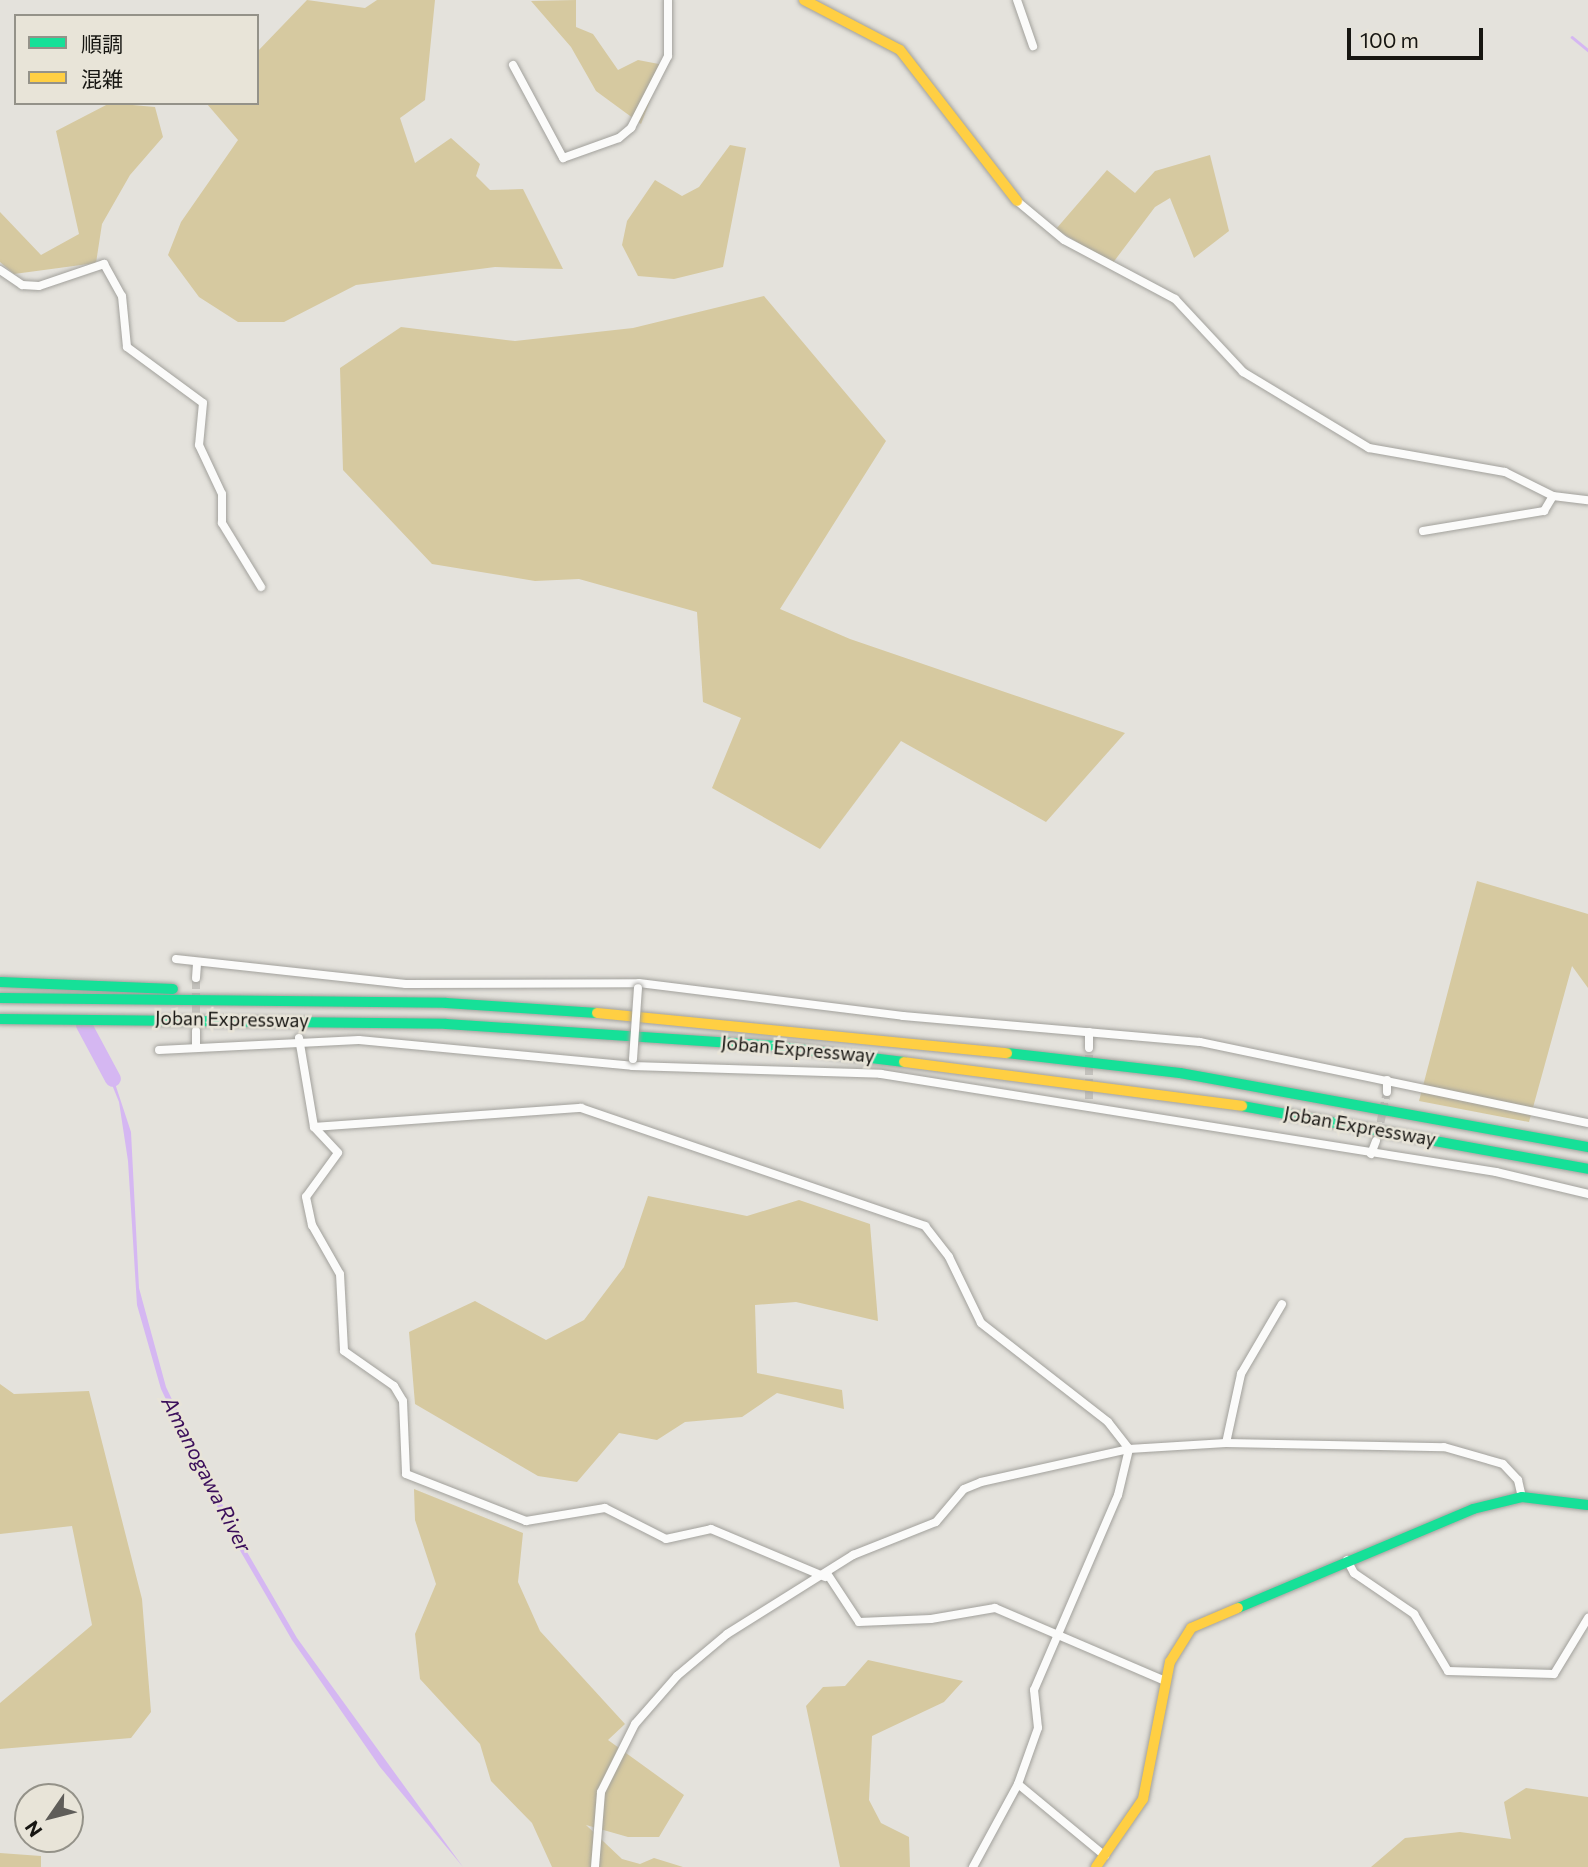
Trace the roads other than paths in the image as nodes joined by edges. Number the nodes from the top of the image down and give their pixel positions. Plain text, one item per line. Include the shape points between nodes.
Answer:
1 (668, 0) edge
2 (804, 0) edge
3 (1017, 0) edge
4 (1033, 46) dead end
5 (513, 65) dead end
6 (1017, 201) joint
7 (0, 270) edge
8 (1553, 496) junction
9 (1588, 500) edge
10 (1423, 531) dead end
11 (261, 586) dead end
12 (176, 959) dead end
13 (197, 962) junction
14 (196, 978) tunnel mouth
15 (0, 982) edge
16 (638, 985) junction
17 (206, 996) junction
18 (0, 998) edge
19 (0, 1019) edge
20 (196, 1031) tunnel mouth
21 (1089, 1032) junction
22 (299, 1038) junction
23 (196, 1046) junction
24 (1089, 1048) tunnel mouth
25 (159, 1050) dead end
26 (633, 1063) junction
27 (1387, 1080) junction
28 (1387, 1092) tunnel mouth
29 (1588, 1123) edge
30 (314, 1127) junction
31 (1376, 1141) tunnel mouth
32 (1588, 1147) edge
33 (1371, 1154) junction
34 (1588, 1169) edge
35 (1588, 1194) edge
36 (1282, 1304) dead end
37 (1226, 1443) junction
38 (1129, 1449) junction
39 (1521, 1497) junction
40 (1588, 1505) edge
41 (1347, 1560) junction
42 (826, 1576) junction
43 (1588, 1618) edge
44 (1053, 1636) junction
45 (1166, 1681) junction
46 (1018, 1784) junction
47 (1105, 1856) junction
48 (594, 1867) edge
49 (973, 1867) edge
50 (1096, 1867) edge

1 - 5 street via 668,56 631,128 619,138 563,158
2 - 6 main road via 900,50
3 - 4 street
6 - 8 street via 1064,240 1175,299 1243,372 1368,448 1505,472
7 - 11 street via 22,285 39,286 104,264 122,296 127,347 203,403 199,445 222,494 222,523
8 - 9 street
8 - 10 street via 1544,511
12 - 13 street
13 - 14 street
13 - 16 street via 406,984
15 - 17 main road via 154,985
16 - 21 street
16 - 26 street, bridge
17 - 18 main road, Joban Expressway
17 - 32 main road, Joban Expressway via 641,1014 962,1044 1180,1073
19 - 34 main road, Joban Expressway via 460,1025 949,1064 1180,1095
20 - 23 street
21 - 24 street
21 - 27 street via 1272,1053
22 - 23 street
22 - 26 street
22 - 30 street
23 - 25 street
26 - 33 street via 881,1074 1088,1103
27 - 28 street
27 - 29 street
30 - 38 street via 581,1108 925,1226 949,1257 981,1323 1108,1422
30 - 42 street via 338,1153 306,1197 324,1253 340,1274 344,1351 394,1386 403,1401 406,1474 526,1521 605,1508 666,1539 711,1529
31 - 33 street
33 - 35 street
36 - 37 street via 1241,1374
37 - 38 street
37 - 39 street via 1444,1447 1503,1464 1518,1480
38 - 42 street via 964,1489 936,1522 853,1555
38 - 44 street via 1118,1495
39 - 40 main road
39 - 41 main road
41 - 43 street via 1354,1573 1414,1614 1448,1671 1554,1674
41 - 45 main road via 1207,1617 1185,1634
42 - 44 street via 859,1622 931,1619 995,1608
42 - 48 street via 727,1634 677,1676 635,1724 601,1792
44 - 45 street
44 - 46 street via 1034,1690 1038,1728
45 - 47 main road via 1143,1799
46 - 47 street
46 - 49 street
47 - 50 main road

